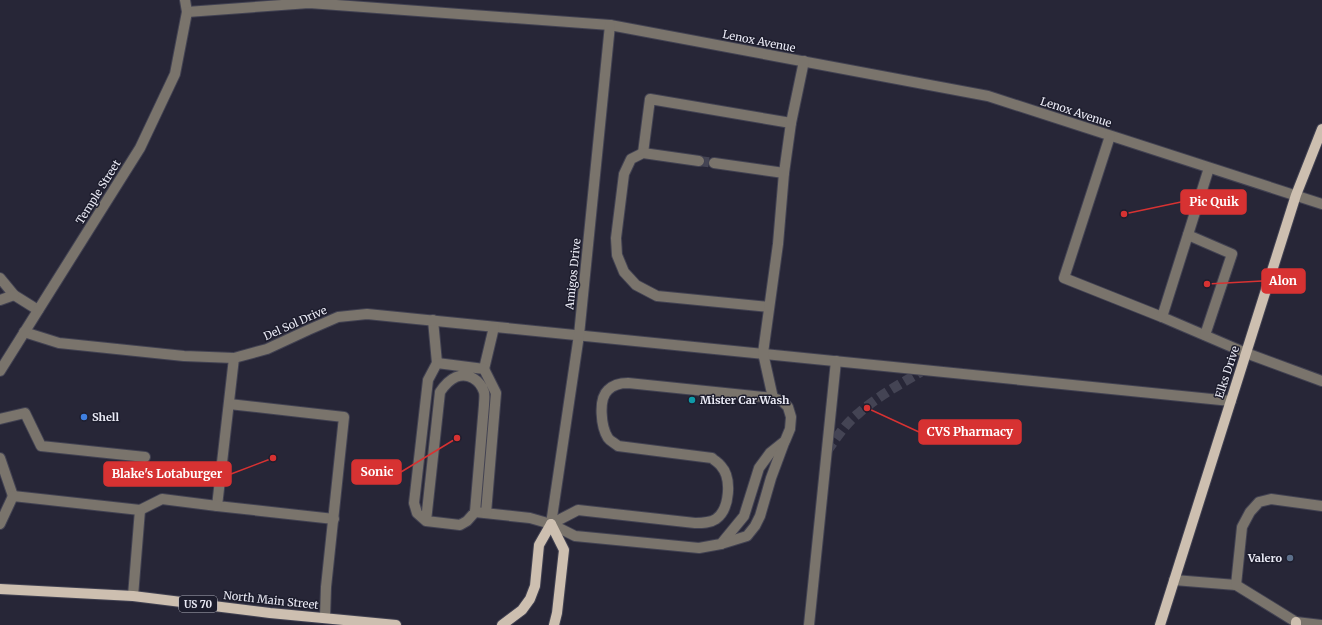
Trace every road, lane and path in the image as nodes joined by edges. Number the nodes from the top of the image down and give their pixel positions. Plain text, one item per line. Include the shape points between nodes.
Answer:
1 (186, 0) edge
2 (187, 12) junction
3 (610, 25) junction
4 (804, 61) junction
5 (791, 123) junction
6 (1322, 129) edge
7 (1110, 136) junction
8 (643, 153) junction
9 (699, 161) tunnel mouth
10 (714, 163) tunnel mouth
11 (1209, 168) junction
12 (784, 173) junction
13 (1296, 194) junction
14 (1322, 204) edge
15 (1188, 236) junction
16 (0, 278) edge
17 (14, 295) junction
18 (0, 300) edge
19 (769, 307) junction
20 (38, 310) junction
21 (1162, 317) junction
22 (433, 320) junction
23 (494, 327) junction
24 (24, 332) junction
25 (579, 335) junction
26 (1205, 335) junction
27 (763, 353) junction
28 (1246, 353) junction
29 (234, 358) junction
30 (836, 361) junction
31 (437, 363) junction
32 (0, 369) edge
33 (484, 369) junction
34 (1322, 381) edge
35 (773, 398) junction
36 (1231, 401) junction
37 (229, 404) junction
38 (0, 419) edge
39 (785, 441) junction
40 (145, 457) dead end
41 (0, 458) edge
42 (13, 496) junction
43 (217, 506) junction
44 (1322, 506) edge
45 (140, 510) junction
46 (480, 513) junction
47 (334, 518) junction
48 (426, 521) junction
49 (0, 524) edge
50 (551, 524) junction
51 (721, 544) junction
52 (1174, 580) junction
53 (1236, 584) junction
54 (0, 589) edge
55 (133, 596) junction
56 (325, 617) junction
57 (1296, 623) edge
58 (396, 625) edge
59 (502, 625) edge
60 (554, 625) edge
61 (809, 625) edge
62 (1160, 625) edge
63 (1321, 625) edge

1 - 2 street
2 - 3 street, Lenox Avenue via 309,3
2 - 20 street, Temple Street via 175,74 140,148
3 - 4 street, Lenox Avenue
3 - 25 street, Amigos Drive
4 - 5 street
4 - 7 street, Lenox Avenue via 988,96
5 - 8 street via 650,99
5 - 12 street
6 - 13 main road, Elks Drive
7 - 11 street, Lenox Avenue
7 - 21 street via 1064,278
8 - 9 street
8 - 19 street via 631,159 624,174 616,238 617,255 624,272 636,285 657,296
10 - 12 street
11 - 13 street, Lenox Avenue
11 - 15 street
12 - 19 street
13 - 14 street, Lenox Avenue
13 - 28 main road, Elks Drive
15 - 21 street
15 - 26 street via 1232,254
16 - 17 street
17 - 18 street
17 - 20 street
19 - 27 street
20 - 24 street, Temple Street
21 - 26 street
22 - 23 street, Del Sol Drive
22 - 29 street, Del Sol Drive via 367,314 338,317 267,350
22 - 31 street
23 - 25 street, Del Sol Drive
23 - 33 street
24 - 29 street, Del Sol Drive via 59,343 184,356
24 - 32 street, Temple Street
25 - 27 street, Del Sol Drive
25 - 50 street, Amigos Drive
26 - 28 street
27 - 30 street, Del Sol Drive
27 - 35 street
28 - 34 street
28 - 36 main road, Elks Drive
29 - 37 street
30 - 36 street, Del Sol Drive
30 - 61 street
31 - 33 street
31 - 48 street via 428,380 414,503 417,513
33 - 46 street via 496,393
35 - 39 street via 782,401 788,407 791,417
35 - 50 street via 618,384 608,390 603,398 603,425 608,438 618,446 712,458 722,467 728,481 725,508 717,518 707,523 578,510
36 - 52 main road, Elks Drive
37 - 43 street
37 - 47 street via 344,417
38 - 40 street via 25,413 41,446
39 - 51 street via 770,453 759,468 744,516
39 - 51 street via 755,526 747,536
41 - 42 street
42 - 45 street
42 - 49 street
43 - 45 street via 162,499
43 - 47 street
44 - 53 street via 1271,499 1259,502 1242,527
45 - 55 street
46 - 48 street via 460,524
46 - 48 street via 484,392 478,380 468,376 456,376 440,392
46 - 50 street via 530,518
47 - 56 street
50 - 51 street via 575,536 699,548
50 - 59 main road via 539,545 535,586 530,599 522,610
50 - 60 main road via 564,550
52 - 53 street
52 - 62 main road, Elks Drive
53 - 57 street
54 - 55 main road, North Main Street / US 70
55 - 56 main road, North Main Street / US 70 via 270,613
56 - 58 main road, North Main Street / US 70
57 - 63 street

